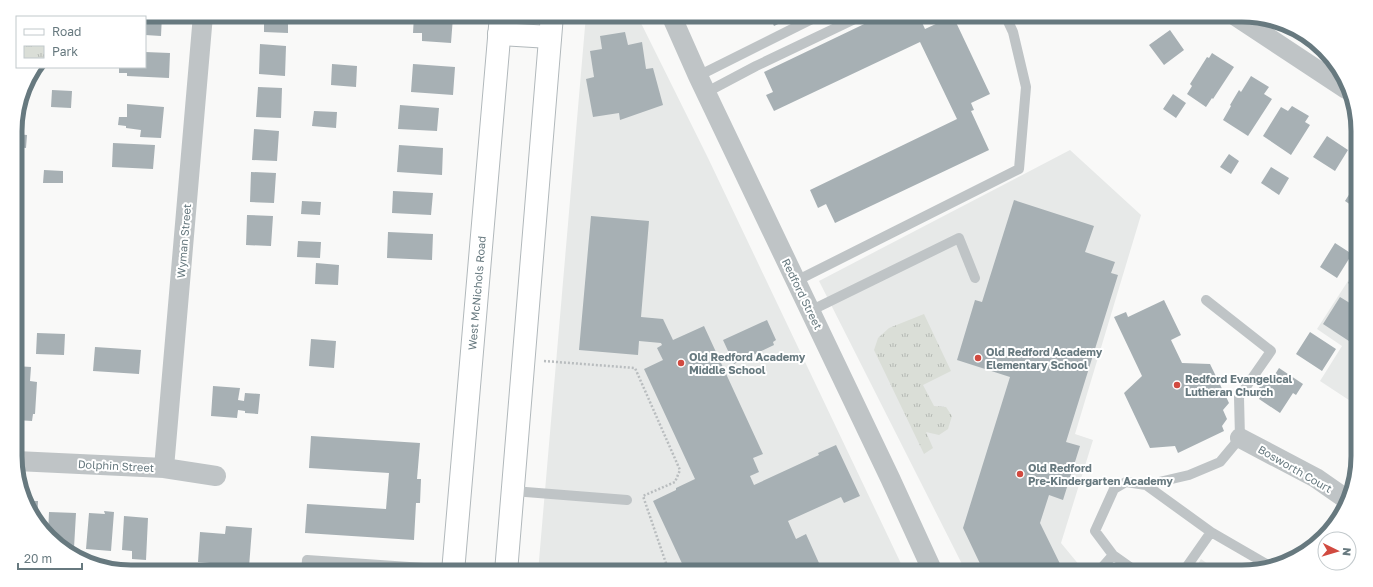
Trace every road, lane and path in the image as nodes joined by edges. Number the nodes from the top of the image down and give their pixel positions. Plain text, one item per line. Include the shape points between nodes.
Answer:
1 (202, 22) edge
2 (551, 22) edge
3 (674, 22) edge
4 (808, 22) edge
5 (848, 22) edge
6 (1008, 22) edge
7 (1245, 22) edge
8 (500, 24) edge
9 (550, 38) junction
10 (702, 84) junction
11 (1341, 86) edge
12 (975, 278) dead end
13 (796, 281) junction
14 (1206, 300) dead end
15 (810, 311) junction
16 (524, 360) junction
17 (1240, 438) junction
18 (22, 461) edge
19 (164, 468) junction
20 (216, 476) dead end
21 (1146, 485) junction
22 (513, 491) junction
23 (1343, 497) edge
24 (627, 500) dead end
25 (1211, 532) junction
26 (1113, 555) junction
27 (1263, 563) edge
28 (307, 565) edge
29 (373, 565) edge
30 (454, 565) edge
31 (507, 565) edge
32 (667, 565) edge
33 (930, 565) edge
34 (1104, 565) edge
35 (1127, 565) edge
36 (1188, 565) edge

1 - 19 street, Wyman Street
2 - 9 main road
3 - 10 street, Redford Street
4 - 10 lane
5 - 10 lane via 756,66
6 - 13 lane via 1026,87 1019,169
7 - 11 street
8 - 9 main road
8 - 30 main road, West McNichols Road
9 - 16 main road
10 - 13 street, Redford Street
12 - 15 lane via 959,238
13 - 15 street, Redford Street
14 - 17 lane via 1271,351 1239,397
15 - 33 street, Redford Street
16 - 22 main road
16 - 32 path via 635,368 680,470 675,482 643,496
17 - 21 lane via 1220,462 1189,475
17 - 23 street, Bosworth Court via 1316,478
18 - 19 street, Dolphin Street
19 - 20 street, Dolphin Street
21 - 25 lane
21 - 26 lane via 1126,482 1114,489 1095,531
22 - 24 lane
22 - 31 main road
25 - 27 lane
25 - 36 lane
26 - 34 lane
26 - 35 lane
28 - 29 lane via 307,560

